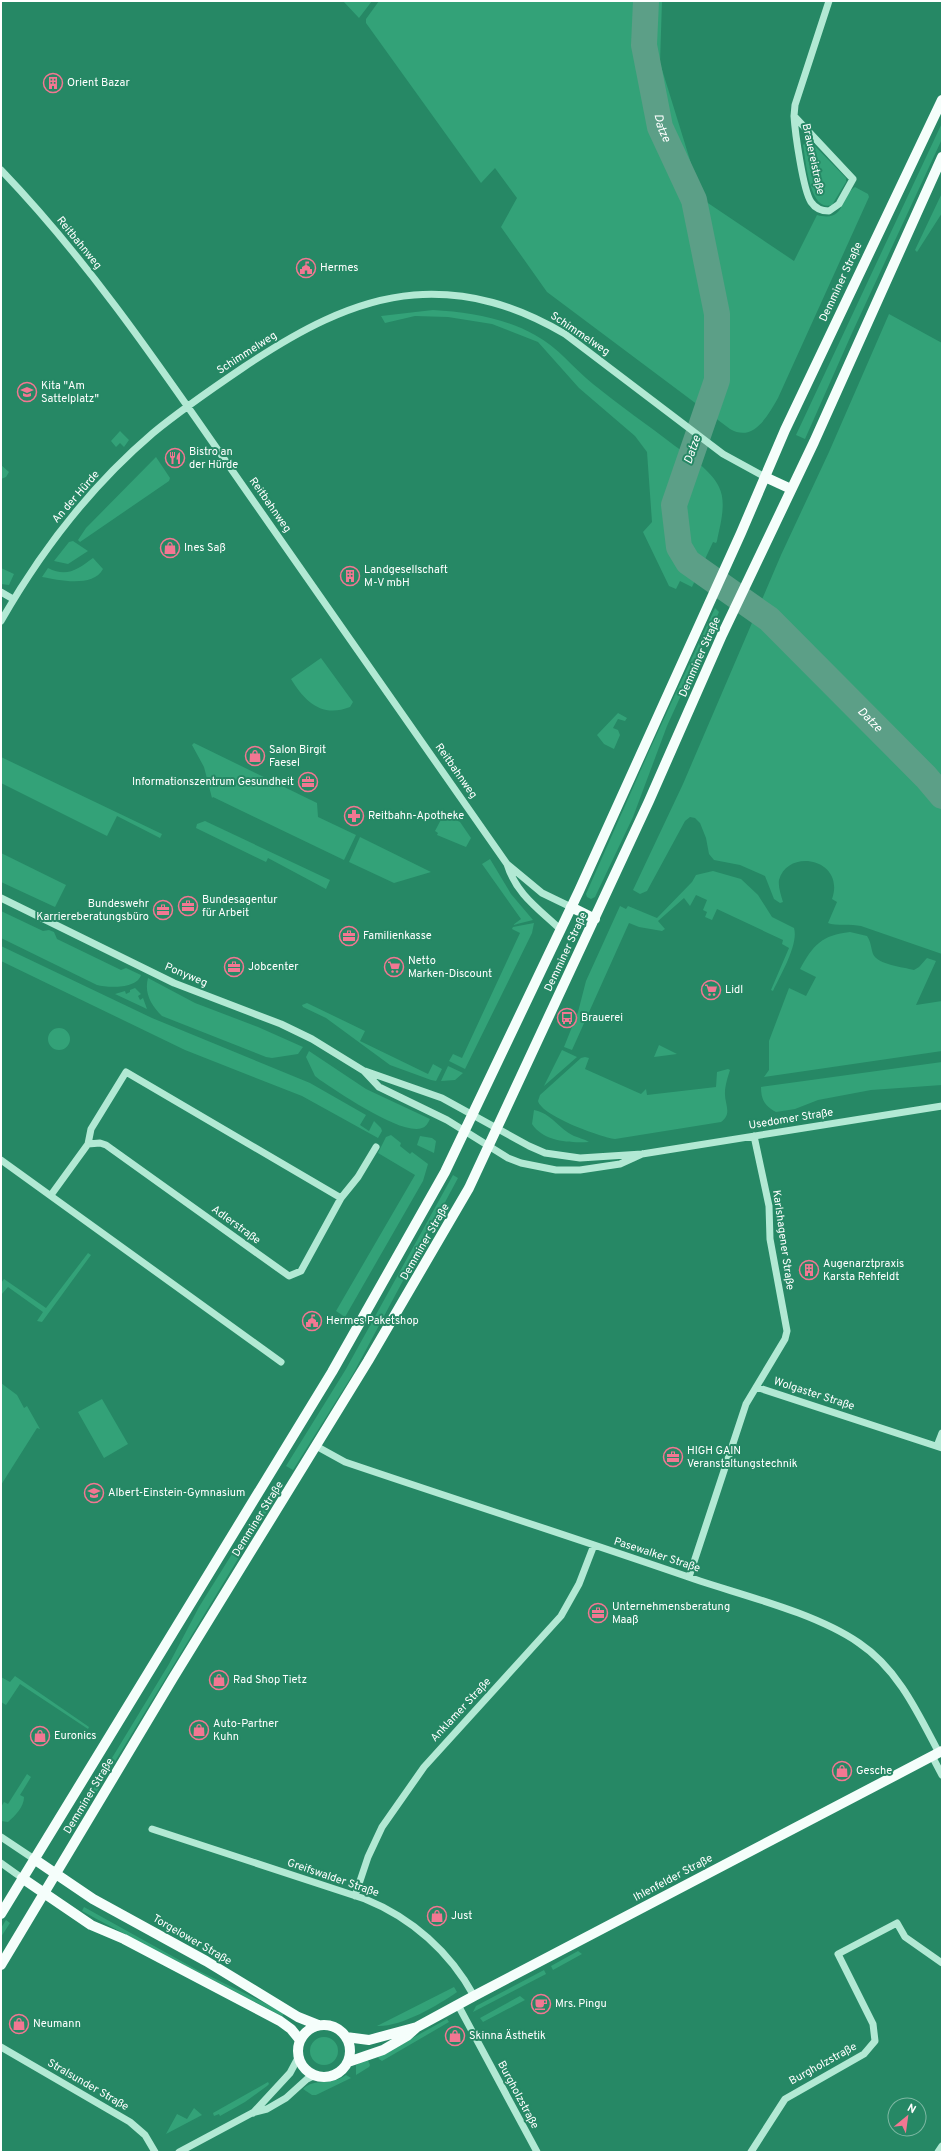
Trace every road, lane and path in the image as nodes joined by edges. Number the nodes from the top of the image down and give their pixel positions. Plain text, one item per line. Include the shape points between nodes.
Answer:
1 (829, 1) edge
2 (942, 100) edge
3 (794, 116) junction
4 (942, 157) edge
5 (1, 170) edge
6 (188, 406) junction
7 (765, 477) junction
8 (791, 489) junction
9 (1, 592) edge
10 (13, 599) junction
11 (1, 621) edge
12 (507, 864) junction
13 (1, 898) edge
14 (571, 907) junction
15 (595, 919) junction
16 (560, 929) junction
17 (364, 1071) junction
18 (942, 1106) edge
19 (472, 1115) junction
20 (497, 1129) junction
21 (465, 1132) junction
22 (754, 1136) junction
23 (88, 1144) junction
24 (489, 1146) junction
25 (376, 1147) dead end
26 (642, 1154) junction
27 (1, 1160) edge
28 (51, 1195) junction
29 (341, 1198) junction
30 (281, 1362) dead end
31 (756, 1387) junction
32 (942, 1433) edge
33 (316, 1446) junction
34 (939, 1447) edge
35 (594, 1545) junction
36 (689, 1577) junction
37 (938, 1753) edge
38 (942, 1775) edge
39 (152, 1829) dead end
40 (1, 1837) edge
41 (34, 1859) junction
42 (1, 1863) edge
43 (56, 1874) junction
44 (22, 1878) junction
45 (44, 1893) junction
46 (355, 1896) junction
47 (1, 1914) edge
48 (942, 1963) edge
49 (1, 1965) edge
50 (474, 1996) junction
51 (458, 2005) junction
52 (318, 2025) junction
53 (417, 2027) junction
54 (346, 2037) junction
55 (300, 2040) junction
56 (1, 2047) edge
57 (298, 2058) junction
58 (348, 2062) junction
59 (315, 2076) junction
60 (252, 2113) junction
61 (942, 2146) edge
62 (156, 2152) edge
63 (179, 2152) edge
64 (537, 2152) edge
65 (751, 2152) edge
66 (938, 2152) edge

1 - 3 street, Brauereistraße via 795,105
2 - 7 main road, Demminer Straße via 830,332
3 - 3 street, Brauereistraße via 853,179 839,204 829,211 817,208 808,196
4 - 8 main road, Demminer Straße
5 - 6 street, Reitbahnweg via 53,226 82,262
6 - 7 street, Schimmelweg via 263,354 326,320 382,300 432,294 460,296 490,301 519,310 565,334 715,448
6 - 10 street, An der Hürde via 138,446 91,495 60,532
6 - 12 street, Reitbahnweg
7 - 8 main road
7 - 14 main road, Demminer Straße
8 - 15 main road, Demminer Straße via 729,620
9 - 10 street
10 - 11 street, An der Hürde
12 - 14 street, Reitbahnweg via 542,893
12 - 16 street, Reitbahnweg via 518,888 535,908
13 - 17 street, Ponyweg via 174,983 293,1029
14 - 15 main road
14 - 16 main road, Demminer Straße
15 - 20 main road, Demminer Straße
16 - 19 main road, Demminer Straße
17 - 19 street, Ponyweg via 442,1098
17 - 21 street, Ponyweg via 379,1087
18 - 22 street, Usedomer Straße
19 - 20 street, Ponyweg
19 - 21 main road, Demminer Straße
20 - 24 main road, Demminer Straße
20 - 26 street, Usedomer Straße via 529,1146 562,1156 580,1158
21 - 24 street, Usedomer Straße
21 - 41 main road, Demminer Straße via 332,1372
22 - 26 street, Usedomer Straße
22 - 31 street, Karlshagener Straße via 769,1206 770,1239 787,1331 785,1339
23 - 28 street
23 - 29 street via 91,1129 126,1072
23 - 29 street, Adlerstraße via 106,1145 289,1276 301,1271
24 - 26 street, Usedomer Straße via 521,1163 556,1170 580,1170 620,1164
24 - 33 main road, Demminer Straße via 470,1188
25 - 29 street, Adlerstraße via 358,1177
27 - 28 street
28 - 30 street
31 - 34 street, Wolgaster Straße
31 - 36 street, Wolgaster Straße via 746,1404
32 - 34 street
33 - 35 street, Pasewalker Straße via 345,1462
33 - 43 main road, Demminer Straße
35 - 36 street, Pasewalker Straße
35 - 46 street, Anklamer Straße via 580,1584 561,1616 424,1766 382,1827 368,1857
36 - 37 street, Pasewalker Straße via 815,1620 860,1643 892,1673 924,1724
37 - 38 street, Pasewalker Straße
37 - 50 main road, Ihlenfelder Straße
39 - 46 street, Greifswalder Straße
40 - 41 street
41 - 43 main road, Torgelower Straße
41 - 44 main road, Demminer Straße
42 - 44 street
43 - 45 main road, Demminer Straße
43 - 52 main road, Torgelower Straße via 298,2017
44 - 45 main road
44 - 47 main road, Demminer Straße
45 - 49 main road, Demminer Straße
45 - 55 main road via 86,1922 280,2020
46 - 50 street, Greifswalder Straße via 396,1913 425,1935 456,1968
48 - 65 street, Burgholzstraße via 905,1937 897,1923 838,1954 873,2024 875,2041 864,2054 785,2099
50 - 51 main road, Ihlenfelder Straße
51 - 53 main road, Ihlenfelder Straße
51 - 64 street, Burgholzstraße
52 - 54 main road, Ihlenfelder Straße via 334,2026
52 - 55 main road via 307,2030
53 - 54 main road, Ihlenfelder Straße via 369,2040
53 - 58 main road, Ihlenfelder Straße via 383,2050
54 - 58 main road via 350,2049
55 - 57 main road, Ihlenfelder Straße
56 - 62 street, Stralsunder Straße via 130,2122 145,2135
57 - 59 main road via 304,2069
57 - 60 street, Ihlenfelder Straße via 290,2073
58 - 59 main road, Ihlenfelder Straße via 334,2075
59 - 60 street, Ihlenfelder Straße via 307,2079 286,2098 267,2109
60 - 63 street, Ihlenfelder Straße
61 - 66 street

